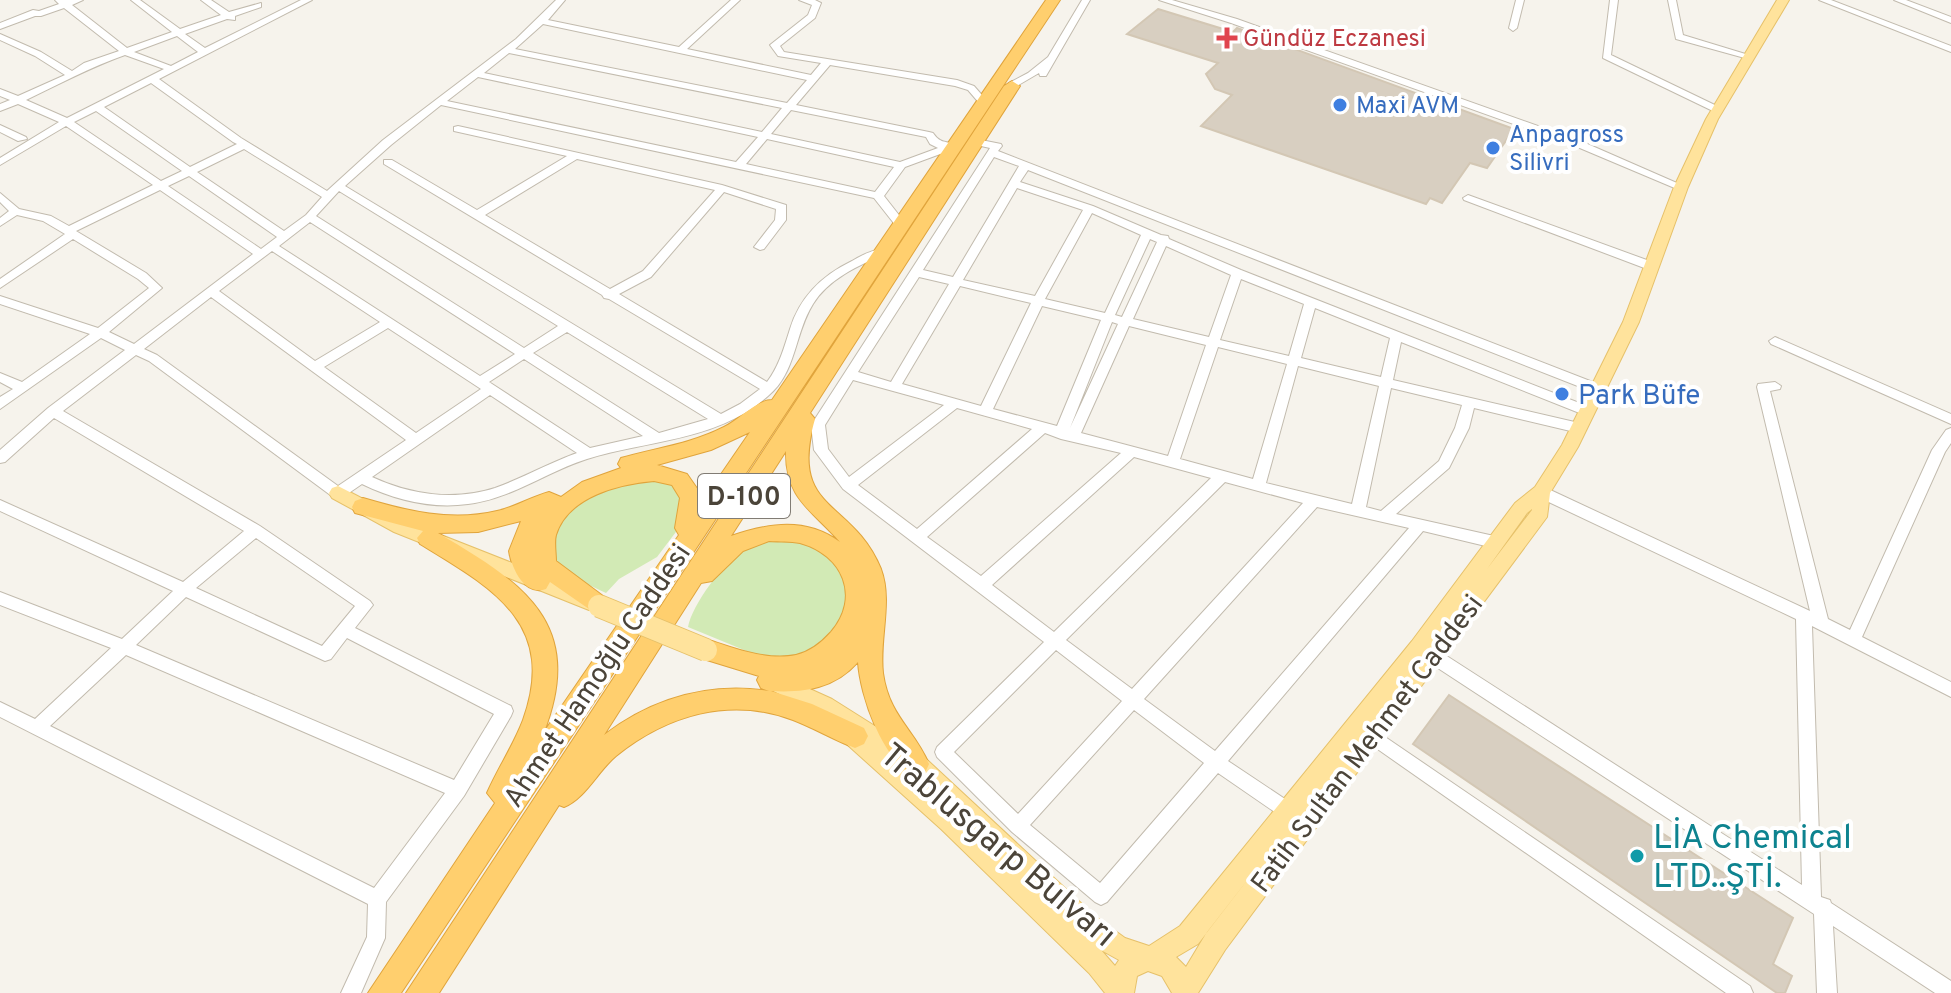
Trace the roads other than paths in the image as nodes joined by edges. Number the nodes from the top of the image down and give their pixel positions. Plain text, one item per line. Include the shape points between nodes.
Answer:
1 (79, 0) edge
2 (135, 0) edge
3 (205, 0) edge
4 (308, 0) edge
5 (561, 0) edge
6 (736, 0) edge
7 (803, 0) edge
8 (1053, 0) edge
9 (1069, 0) edge
10 (1086, 0) edge
11 (1163, 0) edge
12 (1520, 0) edge
13 (1614, 0) edge
14 (1672, 0) edge
15 (1783, 0) edge
16 (1823, 0) edge
17 (1898, 0) edge
18 (62, 2) edge
19 (258, 5) dead end
20 (227, 16) junction
21 (1951, 20) edge
22 (541, 21) junction
23 (0, 26) edge
24 (252, 28) junction
25 (1513, 28) dead end
26 (179, 33) junction
27 (0, 37) edge
28 (1057, 48) junction
29 (1951, 49) edge
30 (507, 50) junction
31 (681, 50) junction
32 (127, 52) junction
33 (204, 52) junction
34 (1749, 58) junction
35 (827, 62) junction
36 (171, 69) junction
37 (476, 74) junction
38 (1043, 74) dead end
39 (72, 75) junction
40 (812, 78) junction
41 (152, 79) junction
42 (1012, 85) junction
43 (0, 92) edge
44 (18, 100) junction
45 (440, 102) junction
46 (983, 102) junction
47 (97, 107) junction
48 (0, 108) edge
49 (787, 108) junction
50 (1718, 110) junction
51 (67, 122) junction
52 (0, 128) edge
53 (458, 129) dead end
54 (764, 136) junction
55 (22, 139) dead end
56 (245, 144) junction
57 (967, 147) junction
58 (573, 157) junction
59 (0, 162) edge
60 (388, 162) dead end
61 (901, 165) junction
62 (1025, 165) junction
63 (739, 166) junction
64 (188, 170) junction
65 (1015, 184) junction
66 (160, 186) junction
67 (338, 186) junction
68 (1681, 187) junction
69 (722, 188) junction
70 (0, 196) edge
71 (327, 196) junction
72 (878, 196) junction
73 (1468, 198) dead end
74 (1089, 208) junction
75 (15, 211) junction
76 (477, 215) junction
77 (310, 217) junction
78 (0, 223) edge
79 (900, 224) junction
80 (70, 232) junction
81 (1148, 232) junction
82 (285, 237) junction
83 (1164, 238) junction
84 (760, 247) dead end
85 (267, 250) junction
86 (883, 251) junction
87 (1651, 266) junction
88 (915, 272) junction
89 (1237, 273) junction
90 (957, 281) junction
91 (0, 284) edge
92 (212, 292) junction
93 (608, 295) junction
94 (0, 300) edge
95 (1038, 301) junction
96 (1310, 303) junction
97 (1108, 318) junction
98 (1123, 322) junction
99 (388, 323) junction
100 (568, 325) junction
101 (100, 333) junction
102 (1396, 338) junction
103 (1775, 341) dead end
104 (1213, 343) junction
105 (134, 349) junction
106 (524, 354) junction
107 (1292, 362) junction
108 (316, 366) junction
109 (831, 367) junction
110 (0, 377) edge
111 (1386, 384) junction
112 (485, 386) junction
113 (1775, 386) dead end
114 (22, 388) junction
115 (768, 388) junction
116 (894, 388) junction
117 (1598, 389) junction
118 (1469, 403) junction
119 (0, 404) edge
120 (954, 404) junction
121 (53, 411) junction
122 (1587, 411) junction
123 (985, 412) junction
124 (1951, 419) edge
125 (720, 420) junction
126 (1042, 428) junction
127 (1579, 428) junction
128 (1951, 433) edge
129 (1067, 435) junction
130 (658, 439) junction
131 (416, 440) junction
132 (1131, 452) junction
133 (589, 454) junction
134 (0, 458) edge
135 (1172, 463) junction
136 (1222, 476) junction
137 (362, 478) junction
138 (848, 485) junction
139 (1258, 486) junction
140 (567, 489) junction
141 (1541, 492) junction
142 (338, 493) junction
143 (1314, 501) junction
144 (0, 505) edge
145 (363, 507) junction
146 (1358, 510) junction
147 (1384, 516) junction
148 (1419, 526) junction
149 (255, 530) junction
150 (917, 537) junction
151 (428, 538) junction
152 (1503, 547) junction
153 (538, 582) junction
154 (981, 585) junction
155 (184, 590) junction
156 (0, 598) edge
157 (599, 606) junction
158 (873, 607) junction
159 (651, 614) junction
160 (1804, 615) junction
161 (1821, 623) junction
162 (345, 630) junction
163 (1853, 640) junction
164 (1055, 641) junction
165 (125, 647) junction
166 (706, 650) junction
167 (1426, 652) junction
168 (770, 680) junction
169 (1951, 690) edge
170 (1133, 700) junction
171 (0, 709) edge
172 (37, 728) junction
173 (855, 736) junction
174 (1372, 736) junction
175 (1216, 762) junction
176 (916, 764) junction
177 (458, 790) junction
178 (1297, 817) junction
179 (1018, 826) junction
180 (377, 899) junction
181 (1818, 904) junction
182 (438, 910) junction
183 (469, 919) junction
184 (1150, 958) junction
185 (1951, 992) edge
186 (351, 993) edge
187 (383, 993) edge
188 (421, 993) edge
189 (1121, 993) edge
190 (1184, 993) edge
191 (1743, 993) edge
192 (1827, 993) edge

1 - 18 street
2 - 26 street
3 - 20 street
4 - 24 street
5 - 22 street
6 - 31 street
7 - 35 street via 817,3 812,16 775,45 781,54
8 - 46 highway, Ahmet Hamoğlu Caddesi / D-100
9 - 42 highway, Ahmet Hamoğlu Caddesi / D-100
10 - 28 street
11 - 68 street via 1579,144
12 - 25 street
13 - 50 street via 1606,56
14 - 34 street via 1679,37
15 - 34 main road, Fatih Sultan Mehmet Caddesi
16 - 29 street
17 - 21 street
18 - 23 street
18 - 32 street
19 - 20 street
20 - 24 street
20 - 26 street
22 - 30 street
22 - 31 street
24 - 33 street
26 - 32 street
26 - 33 street
27 - 39 street
28 - 38 street
28 - 42 street via 1042,67
30 - 37 street
30 - 49 street
31 - 40 street
32 - 36 street
32 - 39 street
33 - 36 street
34 - 50 main road, Fatih Sultan Mehmet Caddesi
35 - 40 street
35 - 46 street via 957,83 971,88
36 - 41 street
37 - 45 street
37 - 54 street
39 - 44 street
40 - 49 street
41 - 47 street
41 - 56 street
42 - 57 highway, Ahmet Hamoğlu Caddesi / D-100
43 - 44 street
44 - 48 street
44 - 51 street
45 - 63 street
45 - 67 street
46 - 57 highway, Ahmet Hamoğlu Caddesi / D-100
47 - 51 street
47 - 64 street
49 - 54 street
49 - 57 street
50 - 68 main road, Fatih Sultan Mehmet Caddesi
51 - 59 street
51 - 66 street
52 - 55 street
53 - 58 street
54 - 61 street
54 - 63 street
56 - 64 street
56 - 71 street
57 - 61 street
57 - 62 street
57 - 79 highway, Ahmet Hamoğlu Caddesi / D-100
57 - 88 street
57 - 109 highway, Ahmet Hamoğlu Caddesi / D-100
58 - 69 street
58 - 76 street
60 - 76 street
61 - 72 street
62 - 65 street
62 - 117 street
63 - 72 street
64 - 66 street
64 - 82 street
65 - 74 street
65 - 90 street
66 - 80 street
66 - 85 street
67 - 71 street
67 - 100 street
68 - 87 main road, Fatih Sultan Mehmet Caddesi
69 - 84 street via 782,207 780,220
69 - 93 street via 647,274
70 - 75 street
71 - 77 street
72 - 79 street
73 - 87 street
74 - 81 street
74 - 95 street
75 - 78 street
75 - 80 street via 47,218
76 - 93 street
77 - 82 street
77 - 106 street
79 - 86 highway, Ahmet Hamoğlu Caddesi / D-100
80 - 91 street
80 - 101 street via 156,288
81 - 83 street
81 - 97 street
82 - 85 street
83 - 89 street
83 - 98 street
85 - 92 street
85 - 99 street
86 - 109 highway, Ahmet Hamoğlu Caddesi / D-100
86 - 115 street via 834,275 814,294 800,317 788,362
87 - 117 main road, Fatih Sultan Mehmet Caddesi
88 - 90 street
88 - 109 street
89 - 96 street
89 - 104 street
90 - 95 street
90 - 116 street
92 - 105 street
92 - 108 street
93 - 115 street
94 - 101 street
95 - 97 street
95 - 123 street
96 - 102 street
96 - 107 street
97 - 98 street
97 - 129 street
98 - 104 street
98 - 129 street
99 - 108 street
99 - 112 street
100 - 106 street
100 - 125 street
101 - 105 street
101 - 114 street
102 - 111 street
102 - 122 street
103 - 124 street
104 - 107 street
104 - 135 street
105 - 121 street
105 - 142 street
106 - 112 street
106 - 130 street
107 - 111 street
107 - 139 street
108 - 131 street
109 - 116 street
109 - 138 street via 817,435 821,450
109 - 140 highway via 729,436 619,467
109 - 158 highway via 797,439 794,463 810,499 869,567
109 - 159 highway, Ahmet Hamoğlu Caddesi / D-100
110 - 114 street
111 - 118 street
111 - 146 street
112 - 131 street
112 - 133 street
113 - 161 street via 1763,387
114 - 119 street
115 - 125 street
116 - 120 street
117 - 122 main road, Fatih Sultan Mehmet Caddesi
118 - 127 street
118 - 147 street via 1444,464
120 - 123 street
120 - 138 street
121 - 134 street
121 - 149 street
122 - 127 main road, Fatih Sultan Mehmet Caddesi
123 - 126 street
125 - 130 street
126 - 129 street
126 - 150 street
127 - 141 main road, Fatih Sultan Mehmet Caddesi
128 - 163 street
129 - 132 street
130 - 133 street
131 - 137 street
132 - 135 street
132 - 154 street
133 - 137 street via 470,499 412,498
135 - 136 street
136 - 139 street
136 - 164 street
137 - 142 street
138 - 150 street
139 - 143 street
140 - 145 highway via 514,514 465,526 431,525
140 - 153 highway via 535,519 522,545 522,566
141 - 152 main road, Fatih Sultan Mehmet Caddesi via 1541,512
141 - 160 street
142 - 145 main road, Trablusgarp Bulvarı
143 - 146 street
143 - 170 street
144 - 155 street
145 - 151 main road, Trablusgarp Bulvarı
146 - 147 street
147 - 148 street
148 - 152 street
148 - 175 street
149 - 155 street
149 - 162 street via 365,605
150 - 154 street
151 - 153 main road, Trablusgarp Bulvarı
151 - 182 highway via 523,606 538,632 545,668 542,708 528,744
152 - 167 main road, Fatih Sultan Mehmet Caddesi
153 - 157 main road, Trablusgarp Bulvarı
154 - 164 street
155 - 162 street via 325,654
155 - 165 street
156 - 165 street
157 - 159 highway via 544,565 545,532 560,510 598,485 642,472 668,473 688,487 695,502
157 - 166 main road, Trablusgarp Bulvarı, bridge
158 - 168 highway via 864,632 835,669 806,682
158 - 176 highway via 871,685 891,735
159 - 166 highway via 724,553 752,537 795,531 843,555 858,589 856,614 840,641 819,657 789,667 765,666
159 - 182 highway, Ahmet Hamoğlu Caddesi / D-100
159 - 183 highway, Ahmet Hamoğlu Caddesi / D-100
160 - 161 street
160 - 181 street
161 - 163 street
162 - 177 street via 505,711
163 - 169 street
164 - 170 street
164 - 179 street via 943,752
165 - 172 street
165 - 177 street
166 - 168 main road, Trablusgarp Bulvarı
167 - 174 main road, Fatih Sultan Mehmet Caddesi
167 - 178 main road, Fatih Sultan Mehmet Caddesi
167 - 181 street
168 - 173 main road, Trablusgarp Bulvarı
168 - 176 main road, Trablusgarp Bulvarı via 825,706
170 - 175 street
170 - 179 street
171 - 172 street
172 - 180 street
173 - 183 highway via 797,710 745,698 700,701 651,718 607,745 577,776
173 - 189 main road, Trablusgarp Bulvarı via 1098,964
174 - 178 main road, Fatih Sultan Mehmet Caddesi
174 - 191 street
175 - 178 street
175 - 179 street via 1101,896
176 - 184 main road, Trablusgarp Bulvarı via 1088,925 1117,947
177 - 180 street
178 - 184 main road, Fatih Sultan Mehmet Caddesi via 1189,935
178 - 190 main road, Fatih Sultan Mehmet Caddesi
180 - 186 street via 376,938
181 - 185 street
181 - 192 street
182 - 187 highway, Ahmet Hamoğlu Caddesi / D-100
183 - 188 highway, Ahmet Hamoğlu Caddesi / D-100
184 - 189 main road, Fatih Sultan Mehmet Caddesi via 1126,970
184 - 190 main road, Trablusgarp Bulvarı via 1178,974

